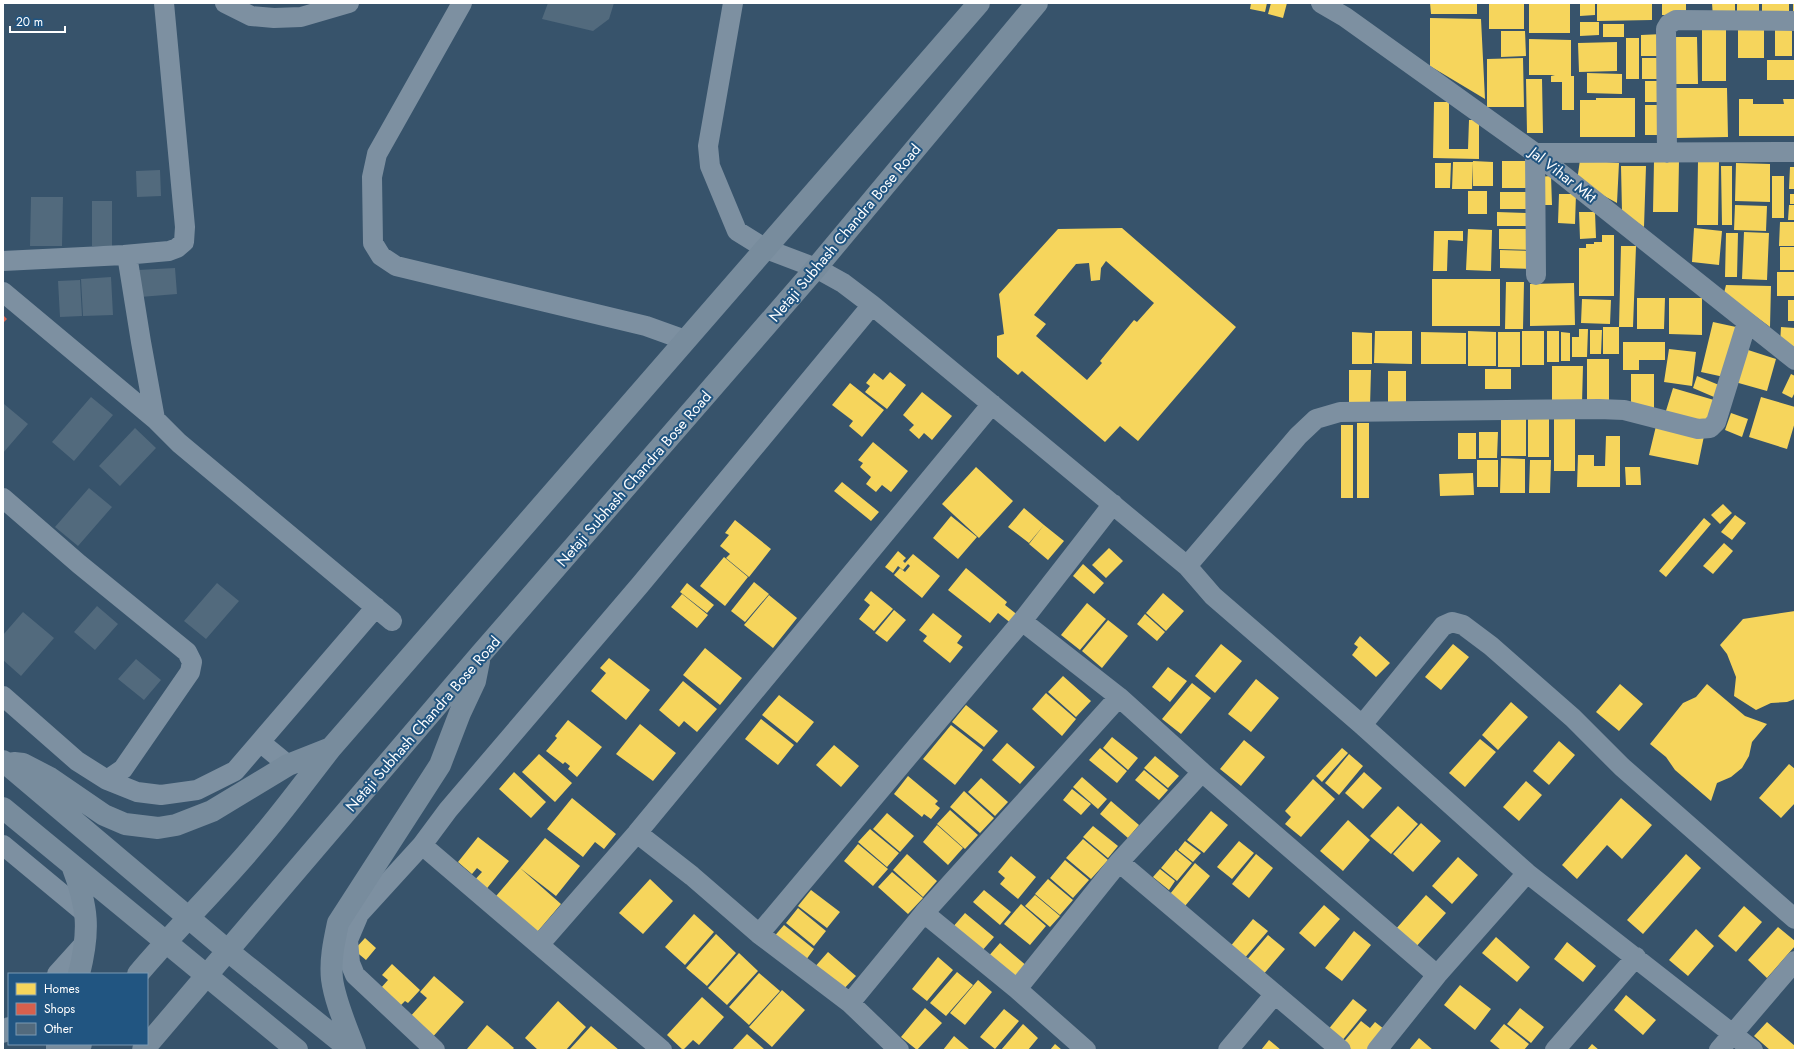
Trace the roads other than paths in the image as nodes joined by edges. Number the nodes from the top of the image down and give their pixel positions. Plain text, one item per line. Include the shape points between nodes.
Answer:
1 (164, 3) edge
2 (225, 3) edge
3 (349, 3) edge
4 (462, 3) edge
5 (733, 3) edge
6 (979, 3) edge
7 (1037, 3) edge
8 (1321, 3) edge
9 (1795, 21) edge
10 (1795, 152) edge
11 (1535, 153) junction
12 (1667, 153) junction
13 (766, 249) junction
14 (127, 255) junction
15 (3, 261) edge
16 (816, 268) junction
17 (1536, 275) dead end
18 (3, 292) edge
19 (872, 305) junction
20 (1747, 322) junction
21 (685, 340) junction
22 (1795, 360) edge
23 (992, 404) junction
24 (156, 419) junction
25 (3, 498) edge
26 (1113, 504) junction
27 (1187, 566) junction
28 (376, 606) junction
29 (392, 621) dead end
30 (1022, 621) junction
31 (480, 655) junction
32 (3, 696) edge
33 (1119, 697) junction
34 (1362, 725) junction
35 (260, 742) junction
36 (331, 748) junction
37 (3, 761) edge
38 (288, 764) junction
39 (1202, 772) junction
40 (107, 780) junction
41 (3, 808) edge
42 (637, 833) junction
43 (3, 845) edge
44 (422, 845) junction
45 (1119, 862) junction
46 (71, 864) junction
47 (1527, 873) junction
48 (85, 913) junction
49 (924, 913) junction
50 (189, 918) junction
51 (1795, 919) edge
52 (759, 934) junction
53 (166, 941) junction
54 (85, 943) junction
55 (539, 945) junction
56 (228, 951) junction
57 (1636, 957) junction
58 (1795, 961) edge
59 (58, 973) edge
60 (79, 973) edge
61 (139, 973) edge
62 (1437, 975) junction
63 (206, 976) junction
64 (1017, 989) junction
65 (1275, 994) junction
66 (850, 1003) junction
67 (1733, 1033) junction
68 (144, 1050) edge
69 (297, 1050) edge
70 (351, 1050) edge
71 (355, 1050) edge
72 (435, 1050) edge
73 (662, 1050) edge
74 (899, 1050) edge
75 (1086, 1050) edge
76 (1228, 1050) edge
77 (1341, 1050) edge
78 (1377, 1050) edge
79 (1555, 1050) edge
80 (1719, 1050) edge
81 (1753, 1050) edge

1 - 14 street via 184,242 169,251
2 - 3 street via 251,16 274,18 301,17
4 - 21 street via 377,154 372,177 373,243 380,256 396,266 646,326
5 - 13 street via 709,136 708,156 737,231
6 - 13 main road
7 - 16 main road, Netaji Subhash Chandra Bose Road
8 - 11 street, Jal Vihar Mkt via 1345,17
9 - 12 street via 1676,20 1669,24 1666,29
10 - 12 street
11 - 12 street
11 - 17 street
11 - 20 street, Jal Vihar Mkt
13 - 16 street
13 - 21 main road
14 - 15 street
14 - 24 street
16 - 19 street via 843,283
16 - 31 main road, Netaji Subhash Chandra Bose Road
18 - 24 street
19 - 23 street
19 - 44 street via 640,585 448,810
20 - 22 street, Jal Vihar Mkt
20 - 27 street via 1716,422 1710,428 1698,429 1624,410 1599,409 1340,412 1316,419 1298,436
21 - 36 main road
23 - 26 street
23 - 42 street
24 - 28 street via 179,443
25 - 40 street via 187,652 192,662 190,672 123,769
26 - 27 street
26 - 30 street
27 - 34 street via 1213,596
28 - 29 street
28 - 35 street
30 - 33 street
30 - 52 street
31 - 56 main road, Netaji Subhash Chandra Bose Road
31 - 71 main road via 475,681 440,765 338,924 332,948 332,979
32 - 40 street via 77,761
33 - 39 street
33 - 49 street
34 - 47 street
34 - 51 street via 1443,626 1452,622 1463,625 1491,646 1573,718 1622,767
35 - 38 street
35 - 40 street via 235,771 197,790 161,795 137,792
36 - 38 main road
36 - 50 main road via 257,843
37 - 38 main road via 23,764 50,778 104,815 126,824 158,828 176,825 212,811
37 - 50 main road
39 - 45 street
39 - 62 street
41 - 46 main road
42 - 52 street
42 - 55 street
43 - 48 street
44 - 55 street
44 - 72 street via 359,914 348,940 348,953 355,976
45 - 64 street
45 - 65 street
46 - 48 main road via 82,892
46 - 53 main road
47 - 57 street
47 - 62 street
48 - 54 main road
49 - 64 street
49 - 66 street
50 - 53 main road
50 - 56 main road
52 - 66 street
53 - 61 main road
53 - 63 main road
54 - 59 street
54 - 60 main road
55 - 73 street
56 - 63 main road, Netaji Subhash Chandra Bose Road
56 - 70 main road
57 - 67 street
57 - 79 street
58 - 67 street
62 - 78 street
63 - 68 main road, Netaji Subhash Chandra Bose Road
63 - 69 main road
64 - 75 street
65 - 76 street
65 - 77 street
66 - 74 street
67 - 80 street
67 - 81 street

